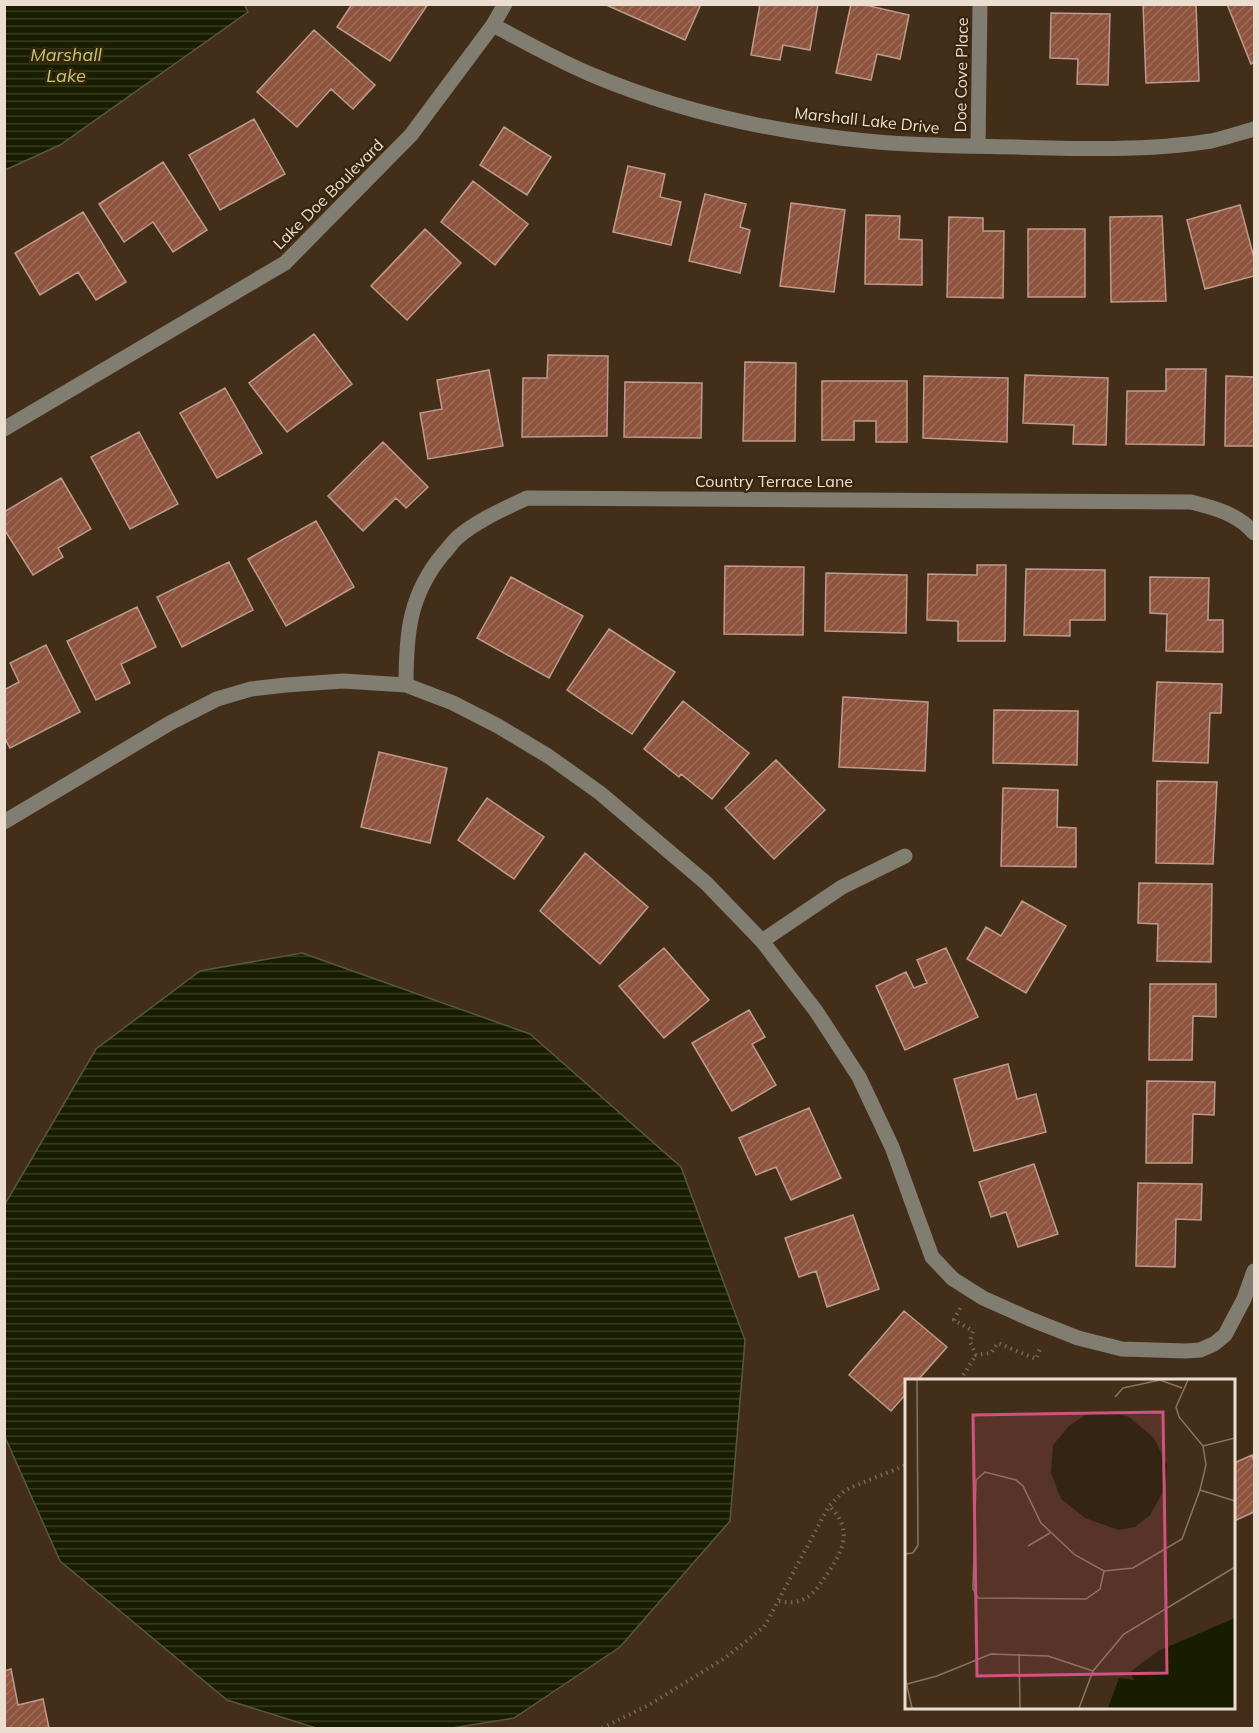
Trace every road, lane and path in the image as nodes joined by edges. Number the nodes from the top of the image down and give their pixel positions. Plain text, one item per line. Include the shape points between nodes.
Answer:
1 (505, 4) edge
2 (980, 4) edge
3 (493, 25) junction
4 (1254, 129) edge
5 (978, 146) junction
6 (4, 429) edge
7 (1254, 533) edge
8 (406, 685) junction
9 (4, 822) edge
10 (905, 856) dead end
11 (762, 940) junction
12 (1254, 1271) edge
13 (970, 1289) junction
14 (1048, 1326) junction
15 (976, 1355) junction
16 (961, 1379) edge
17 (905, 1465) edge
18 (829, 1506) junction
19 (778, 1601) junction
20 (602, 1728) edge

1 - 3 street, Lake Doe Boulevard
2 - 5 street, Doe Cove Place
3 - 5 street, Marshall Lake Drive via 591,75 717,115 867,141
3 - 6 street, Lake Doe Boulevard via 411,135 285,263
4 - 5 street, Marshall Lake Drive via 1213,141 1163,147
7 - 8 street, Country Terrace Lane via 1245,522 1219,509 1191,502 527,498 458,537 434,566 414,603 406,644
8 - 9 street via 343,681 286,685 251,689 217,699
8 - 11 street via 498,726 592,787 706,883
10 - 11 street via 842,887
11 - 13 street via 816,1011 859,1077 892,1147 932,1257 953,1279
12 - 14 street via 1225,1335 1200,1350 1122,1348
13 - 14 street
13 - 15 path via 954,1320 973,1331 970,1342
14 - 15 path via 1036,1359 998,1343 991,1353
15 - 16 path
17 - 18 path via 844,1491
18 - 19 path
18 - 19 path via 840,1518 840,1555 807,1598
19 - 20 path via 764,1627 724,1658 649,1705

